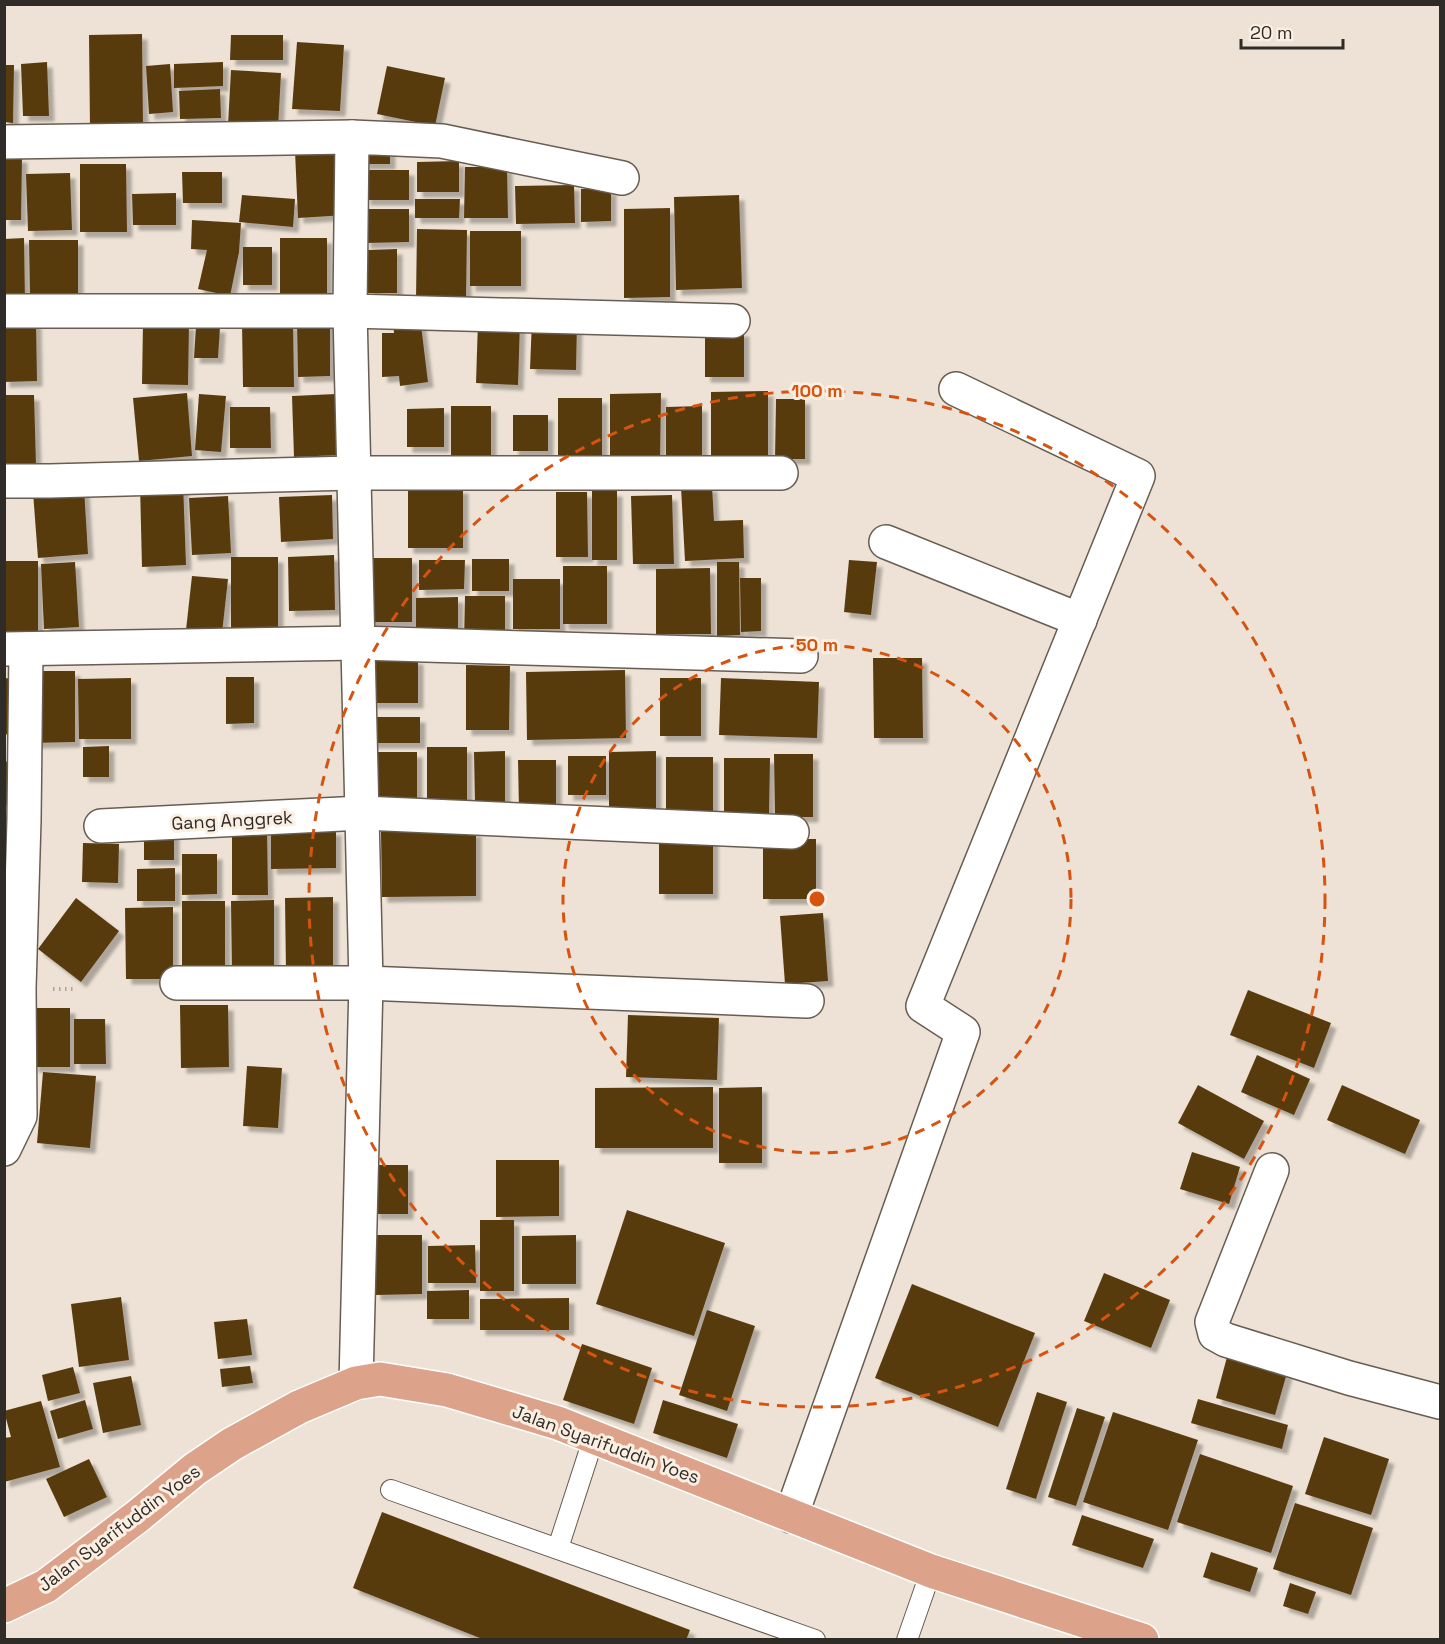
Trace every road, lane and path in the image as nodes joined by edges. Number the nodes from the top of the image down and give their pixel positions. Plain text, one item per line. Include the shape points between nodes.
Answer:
1 (352, 137) junction
2 (4, 142) edge
3 (622, 178) dead end
4 (4, 311) edge
5 (350, 311) junction
6 (733, 321) dead end
7 (956, 389) dead end
8 (353, 473) junction
9 (781, 473) dead end
10 (4, 481) edge
11 (886, 542) dead end
12 (1080, 620) junction
13 (358, 643) junction
14 (15, 649) edge
15 (801, 656) dead end
16 (362, 813) junction
17 (14, 820) edge
18 (102, 826) dead end
19 (792, 832) dead end
20 (177, 983) dead end
21 (366, 983) junction
22 (12, 988) edge
23 (807, 1000) dead end
24 (4, 1149) edge
25 (1272, 1170) dead end
26 (356, 1383) junction
27 (1440, 1402) edge
28 (594, 1437) junction
29 (391, 1490) dead end
30 (791, 1516) junction
31 (558, 1548) junction
32 (931, 1571) junction
33 (4, 1606) edge
34 (815, 1640) edge
35 (907, 1640) edge
36 (1142, 1640) edge

1 - 2 street
1 - 3 street via 442,141
1 - 5 street
4 - 5 street
5 - 6 street
5 - 8 street
7 - 12 street via 1138,476
8 - 9 street
8 - 10 street
8 - 13 street
11 - 12 street
12 - 30 street via 923,1006 963,1032
13 - 14 street
13 - 15 street
13 - 16 street
14 - 17 street
16 - 18 street, Gang Anggrek
16 - 19 street, Gang Anggrek
16 - 21 street
17 - 22 street
20 - 21 street
21 - 23 street
21 - 26 street
22 - 24 street via 20,1116
25 - 27 street via 1212,1322 1215,1334 1349,1378
26 - 28 highway, Jalan Syarifuddin Yoes via 380,1379 447,1390
26 - 33 highway, Jalan Syarifuddin Yoes via 299,1407 232,1444 46,1586
28 - 30 highway, Jalan Syarifuddin Yoes
28 - 31 lane
29 - 31 lane
30 - 32 highway, Jalan Syarifuddin Yoes
31 - 34 lane
32 - 35 lane
32 - 36 highway, Jalan Syarifuddin Yoes

